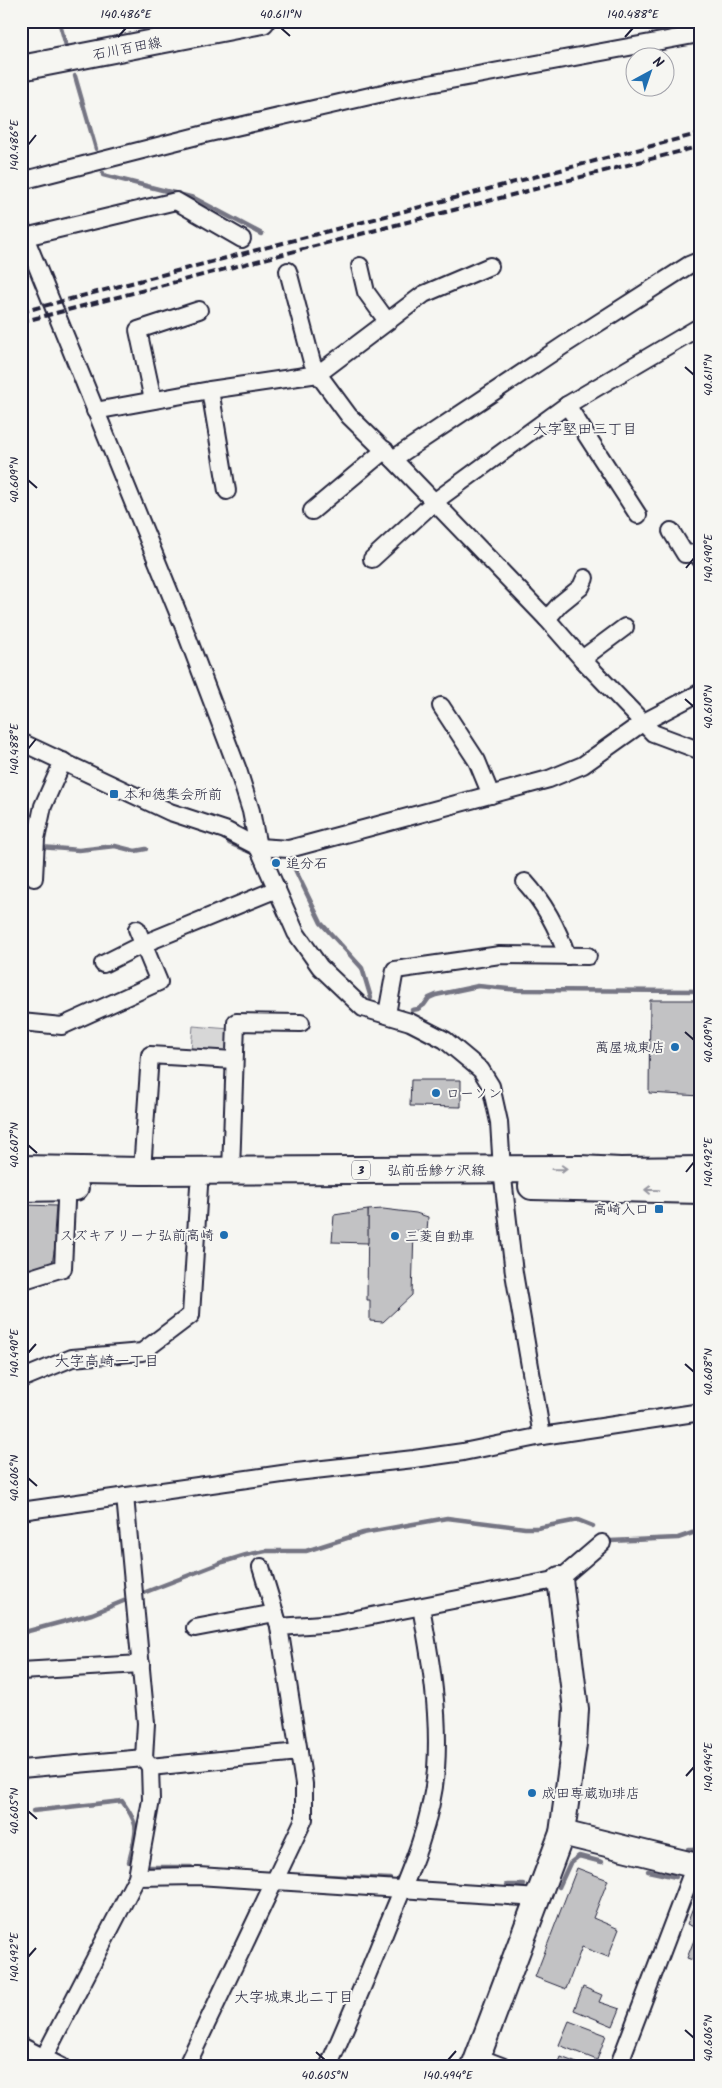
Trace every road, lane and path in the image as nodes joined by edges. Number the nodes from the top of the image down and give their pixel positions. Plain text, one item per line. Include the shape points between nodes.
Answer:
1 (262, 21) edge
2 (694, 35) dead end
3 (21, 68) edge
4 (21, 181) edge
5 (23, 232) edge
6 (242, 239) dead end
7 (701, 260) edge
8 (360, 266) dead end
9 (490, 266) dead end
10 (288, 271) dead end
11 (199, 310) dead end
12 (388, 321) junction
13 (701, 326) edge
14 (318, 374) junction
15 (210, 390) junction
16 (153, 400) junction
17 (567, 405) junction
18 (95, 411) junction
19 (389, 454) junction
20 (228, 491) dead end
21 (434, 502) junction
22 (312, 511) dead end
23 (638, 515) dead end
24 (671, 531) dead end
25 (372, 559) dead end
26 (701, 560) edge
27 (585, 578) dead end
28 (547, 619) junction
29 (625, 627) dead end
30 (582, 659) junction
31 (701, 692) edge
32 (441, 706) dead end
33 (642, 723) junction
34 (21, 742) edge
35 (701, 751) edge
36 (63, 761) junction
37 (491, 795) junction
38 (258, 847) junction
39 (34, 878) dead end
40 (525, 882) dead end
41 (278, 889) junction
42 (140, 937) junction
43 (567, 956) junction
44 (588, 956) dead end
45 (103, 964) dead end
46 (387, 1014) junction
47 (21, 1022) edge
48 (301, 1023) dead end
49 (234, 1060) junction
50 (21, 1169) edge
51 (701, 1170) edge
52 (231, 1171) junction
53 (142, 1172) junction
54 (503, 1177) junction
55 (68, 1179) junction
56 (198, 1186) junction
57 (21, 1188) edge
58 (701, 1190) edge
59 (21, 1281) edge
60 (21, 1379) edge
61 (701, 1412) edge
62 (542, 1436) junction
63 (125, 1496) junction
64 (21, 1511) edge
65 (602, 1543) dead end
66 (261, 1567) dead end
67 (560, 1579) junction
68 (421, 1607) junction
69 (277, 1620) junction
70 (194, 1628) dead end
71 (141, 1664) junction
72 (21, 1670) edge
73 (299, 1752) junction
74 (147, 1763) junction
75 (21, 1769) edge
76 (562, 1833) junction
77 (698, 1866) edge
78 (137, 1877) junction
79 (274, 1880) junction
80 (403, 1889) junction
81 (539, 1898) junction
82 (21, 2046) edge
83 (42, 2062) edge
84 (476, 2062) edge
85 (62, 2067) edge
86 (186, 2067) edge
87 (328, 2067) edge
88 (504, 2067) edge
89 (618, 2067) edge

1 - 3 street, 石川百田線
2 - 4 street via 396,90
5 - 6 street via 176,201
5 - 18 street
7 - 19 street
8 - 12 street via 366,292
9 - 12 street via 424,294
10 - 14 street
11 - 16 street via 138,330
12 - 14 street
13 - 17 street
14 - 15 street
14 - 19 street via 349,416
15 - 16 street
15 - 20 street
16 - 18 street
17 - 21 street
17 - 23 street
18 - 38 street via 235,760
19 - 21 street
19 - 22 street
21 - 25 street
21 - 28 street
24 - 26 street via 684,554 697,553
27 - 28 street via 581,587
28 - 30 street
29 - 30 street
30 - 33 street
31 - 33 street
32 - 37 street via 477,761
33 - 35 street via 653,733
33 - 37 street via 583,765 550,780
34 - 36 street
36 - 38 street via 170,812 224,830
36 - 39 street via 43,806 36,839
37 - 38 street via 289,849
38 - 41 street
40 - 43 street via 538,896
41 - 42 street
41 - 46 street via 296,933 320,967 363,1008
42 - 45 street
42 - 47 street via 159,982 62,1026
43 - 44 street
43 - 46 street via 500,955 395,970
46 - 54 street via 445,1040 481,1070 491,1086 496,1106
48 - 49 street via 236,1022
49 - 52 street
49 - 53 street via 150,1055
50 - 55 main road, 弘前岳鰺ケ沢線 / 3
54 -> 51 main road, 弘前岳鰺ケ沢線 / 3
52 - 53 main road, 弘前岳鰺ケ沢線 / 3
52 - 54 main road, 弘前岳鰺ケ沢線 / 3
53 - 55 main road, 弘前岳鰺ケ沢線 / 3
54 - 56 main road, 3
58 -> 54 main road, 3
54 - 62 street via 514,1273
55 - 56 main road, 3
55 - 57 main road, 3
55 - 59 street via 63,1268
56 - 60 street via 192,1315 142,1352 72,1358
61 - 62 street
62 - 63 street via 463,1452
63 - 64 street
63 - 71 street
65 - 67 street
66 - 69 street
67 - 68 street
67 - 76 street via 576,1710
68 - 69 street via 336,1623
68 - 80 street via 434,1673 436,1770 427,1822
69 - 70 street
69 - 73 street
71 - 72 street
71 - 74 street
73 - 74 street
73 - 79 street via 304,1784 304,1819
74 - 75 street
74 - 78 street via 151,1800
76 - 77 street
76 - 81 street
77 - 89 street
78 - 79 street
78 - 83 street
79 - 80 street
79 - 86 street
80 - 81 street
80 - 87 street
81 - 84 street
82 - 83 street
83 - 85 street
84 - 88 street

